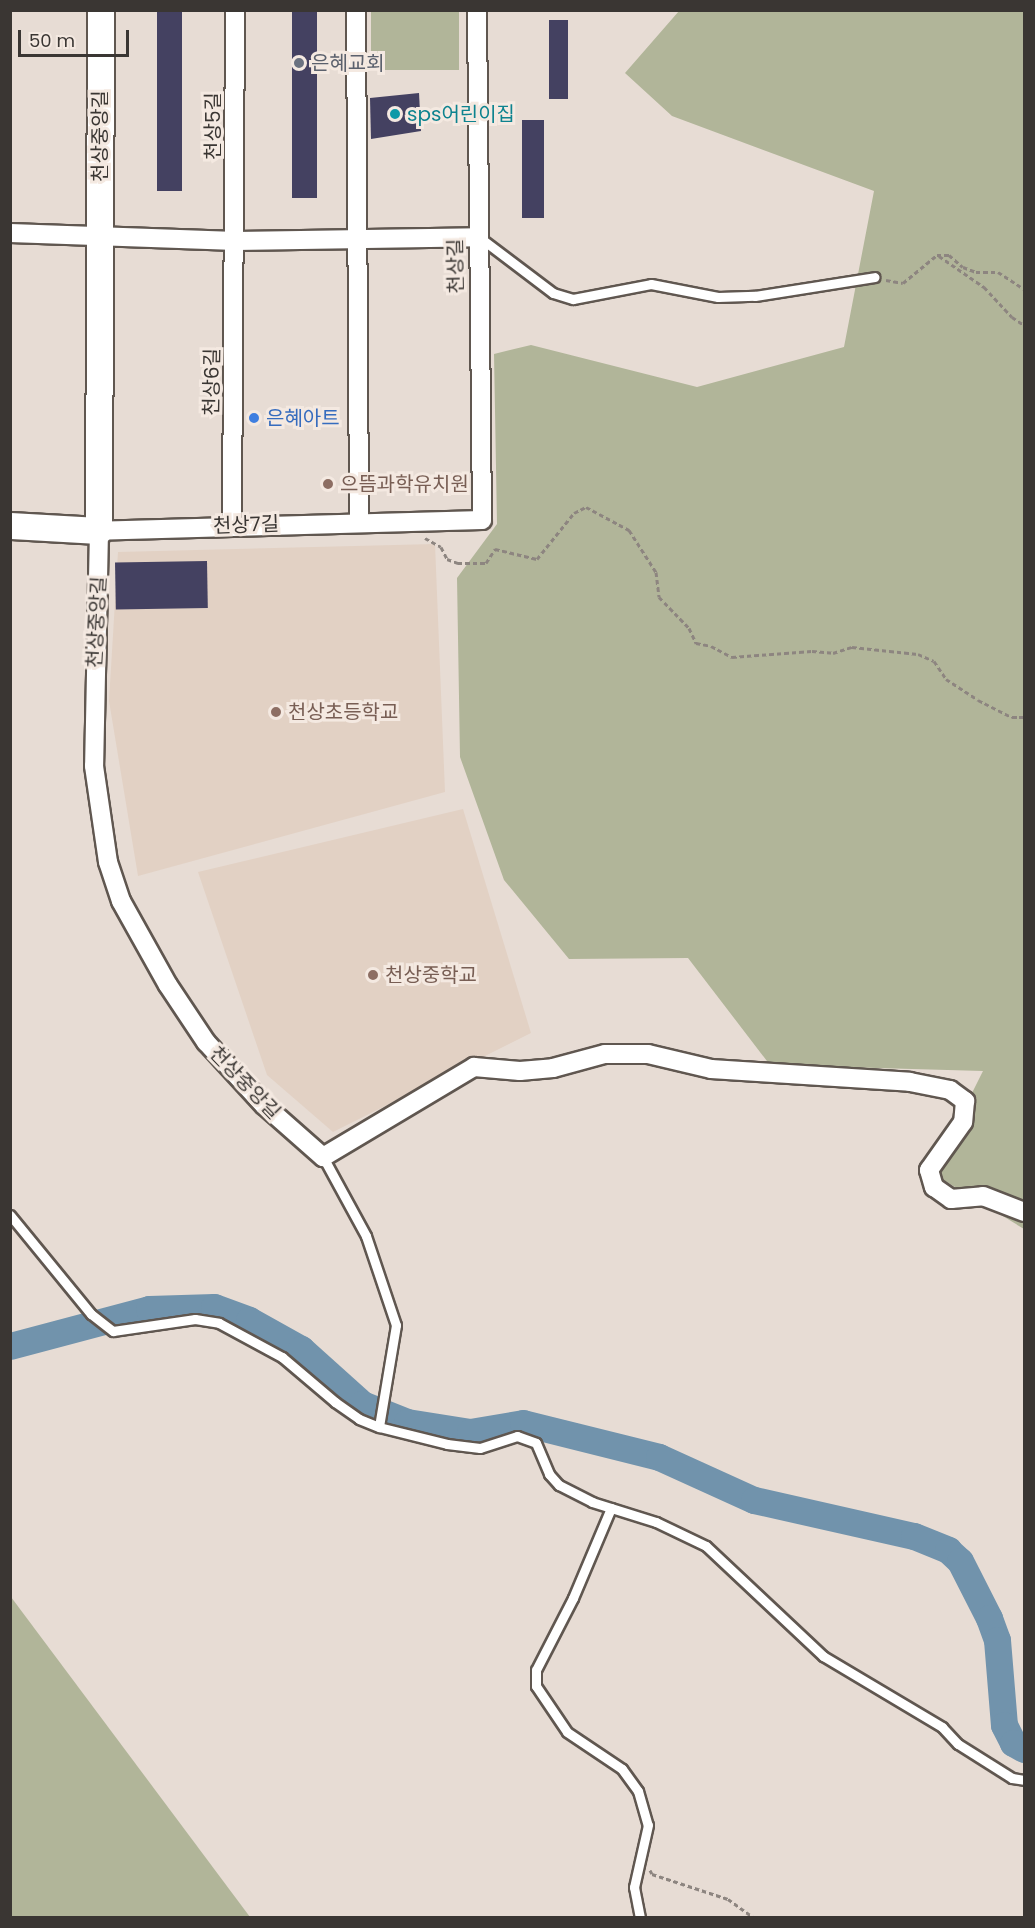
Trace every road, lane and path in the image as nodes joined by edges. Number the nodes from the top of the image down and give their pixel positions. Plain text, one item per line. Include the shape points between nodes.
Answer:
1 (101, 10) edge
2 (235, 10) edge
3 (356, 10) edge
4 (477, 10) edge
5 (10, 233) edge
6 (99, 236) junction
7 (478, 237) junction
8 (355, 239) junction
9 (236, 241) junction
10 (937, 255) junction
11 (875, 277) joint
12 (1024, 289) edge
13 (1024, 325) edge
14 (482, 520) joint
15 (358, 522) junction
16 (232, 525) junction
17 (10, 526) edge
18 (99, 531) junction
19 (422, 537) dead end
20 (1024, 717) edge
21 (323, 1157) junction
22 (1024, 1212) edge
23 (10, 1215) edge
24 (379, 1423) junction
25 (610, 1508) junction
26 (1024, 1780) edge
27 (643, 1852) junction
28 (751, 1913) junction
29 (640, 1917) edge
30 (748, 1917) edge
31 (754, 1917) edge

1 - 6 street, 천상중앙길
2 - 9 street, 천상5길
3 - 8 street
4 - 7 street, 천상길
5 - 6 street
6 - 9 street
6 - 18 street, 천상중앙길
7 - 8 street
7 - 11 lane via 553,293 573,299 651,284 718,297 755,296
7 - 14 street, 천상길
8 - 9 street
8 - 15 street
9 - 16 street, 천상6길
10 - 11 path via 903,284
10 - 12 path via 949,255 975,272 998,272
10 - 13 path via 984,287
14 - 15 street, 천상7길
15 - 16 street, 천상7길
16 - 18 street, 천상7길
17 - 18 street, 천상7길
18 - 21 street, 천상중앙길 via 94,766 108,862 121,902 206,1042 264,1105
19 - 20 path via 441,547 447,559 458,563 486,563 495,549 537,559 574,513 586,507 629,530 656,572 660,597 689,628 696,643 732,657 833,653 852,647 918,654 934,661 946,679 978,700 1012,717
21 - 22 street via 474,1067 520,1071 553,1068 605,1054 648,1054 711,1069 910,1082 950,1090 965,1101 963,1122 929,1170 934,1187 951,1200 983,1197
21 - 24 lane via 366,1236 396,1325
23 - 24 lane via 91,1314 113,1331 195,1318 219,1323 282,1357 359,1419
24 - 25 lane via 469,1447 480,1448 517,1436 536,1443 549,1474 559,1485
25 - 26 lane via 656,1522 706,1546 823,1656 942,1727 958,1744 1012,1778
25 - 27 lane via 573,1598 536,1670 536,1686 567,1732 628,1775 638,1791 648,1825
27 - 28 path via 652,1874 728,1899
27 - 29 lane via 634,1887
28 - 30 path
28 - 31 path

